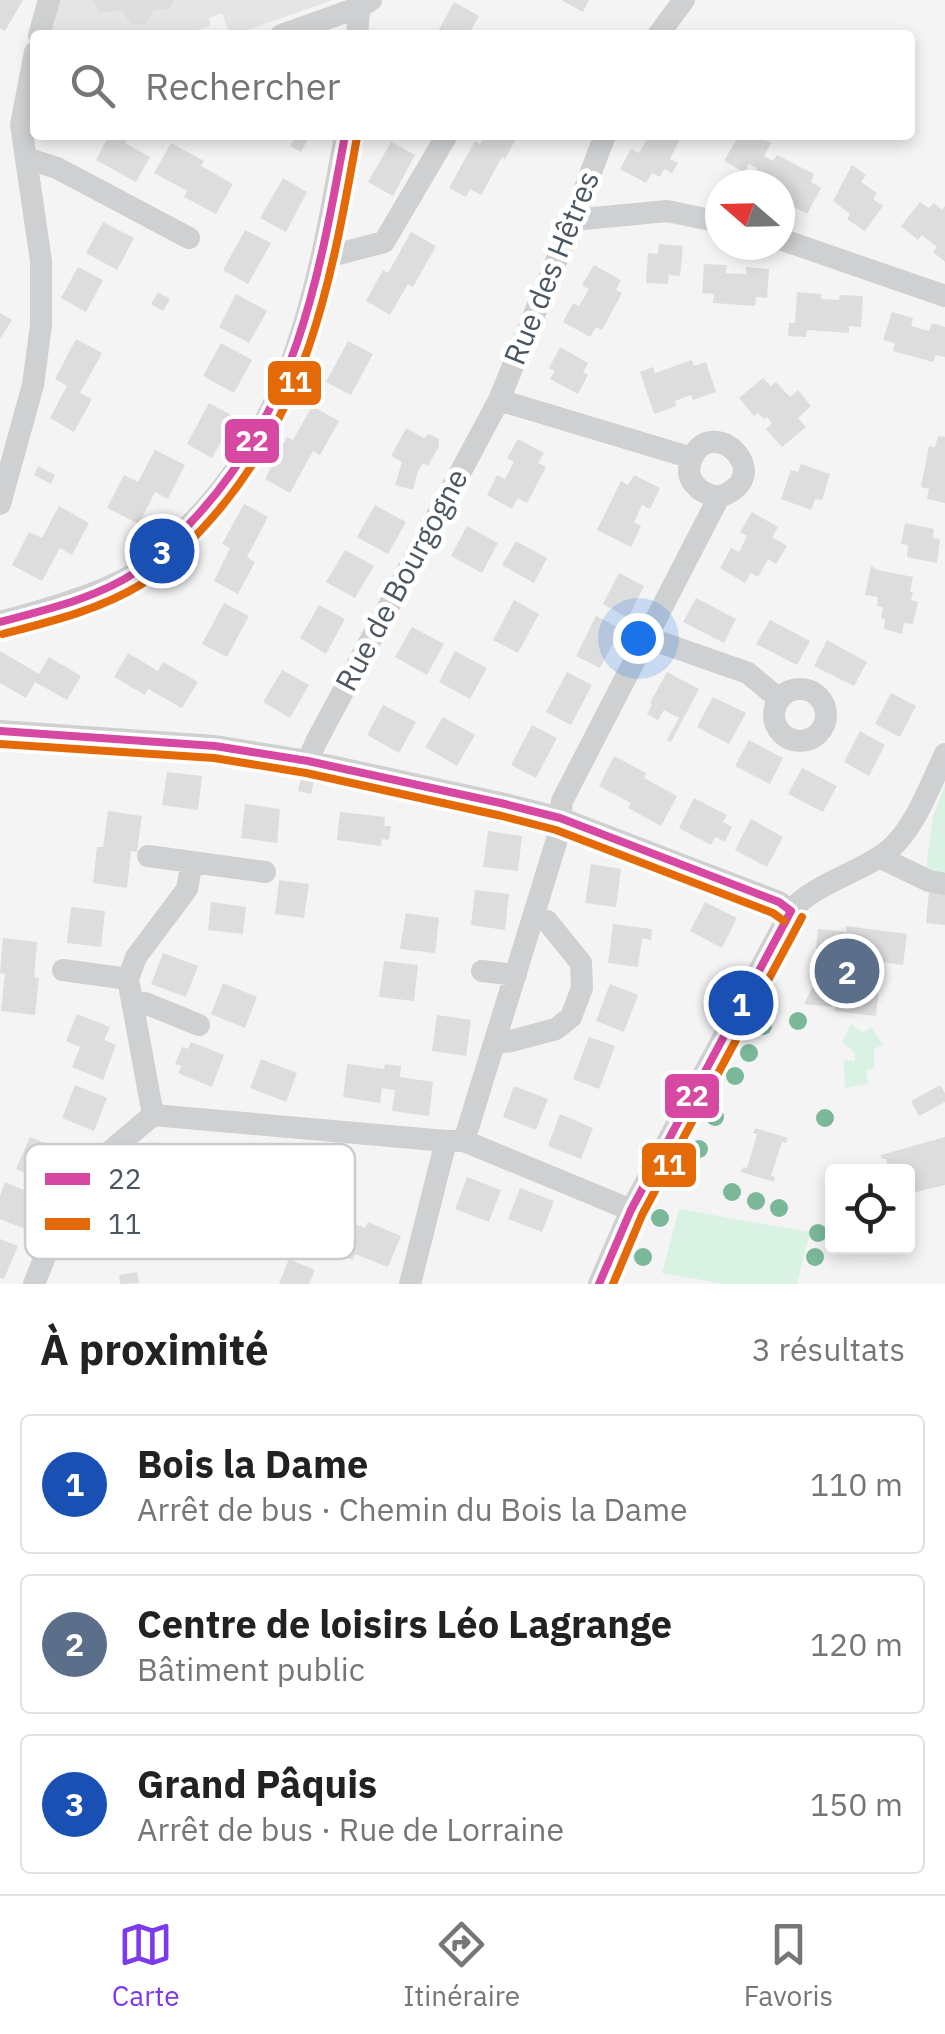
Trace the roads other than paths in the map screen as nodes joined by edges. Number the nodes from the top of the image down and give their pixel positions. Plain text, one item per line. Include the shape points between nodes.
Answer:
1 (49, 0) edge
2 (684, 0) edge
3 (364, 2) edge
4 (41, 30) edge
5 (294, 30) edge
6 (358, 30) edge
7 (662, 30) edge
8 (30, 75) edge
9 (19, 126) edge
10 (345, 140) edge
11 (444, 140) edge
12 (602, 140) edge
13 (26, 158) junction
14 (705, 219) edge
15 (573, 220) junction
16 (189, 238) dead end
17 (795, 244) edge
18 (323, 258) junction
19 (945, 296) edge
20 (499, 400) junction
21 (692, 458) junction
22 (720, 497) junction
23 (0, 504) edge
24 (0, 622) edge
25 (648, 638) junction
26 (779, 699) dead end
27 (0, 731) edge
28 (945, 754) edge
29 (308, 761) junction
30 (560, 818) junction
31 (886, 852) junction
32 (148, 856) dead end
33 (192, 862) junction
34 (265, 872) dead end
35 (945, 884) edge
36 (791, 912) junction
37 (534, 916) junction
38 (63, 970) dead end
39 (482, 971) dead end
40 (516, 975) junction
41 (128, 979) junction
42 (132, 1002) junction
43 (199, 1025) dead end
44 (494, 1043) junction
45 (153, 1114) junction
46 (455, 1141) junction
47 (118, 1144) edge
48 (632, 1210) junction
49 (44, 1259) edge
50 (34, 1284) edge
51 (410, 1284) edge
52 (599, 1284) edge

1 - 4 street
2 - 7 street
3 - 5 street
3 - 6 street
8 - 9 street
9 - 13 street
10 - 18 street
11 - 18 street via 384,242
12 - 15 street, Rue des Hêtres
13 - 16 street
13 - 23 street via 41,261 40,325 33,385
14 - 15 street via 667,212
15 - 20 street, Rue des Hêtres
17 - 19 street
18 - 24 street via 278,397 210,504 135,573
20 - 21 street
20 - 29 street, Rue de Bourgogne
21 - 22 street via 692,482
21 - 22 street via 716,442 742,458 742,480
22 - 25 street
25 - 26 street via 748,673
25 - 30 street via 562,801
27 - 29 street via 215,746
28 - 31 street via 913,818
29 - 30 street
30 - 36 street
30 - 37 street
31 - 35 street
31 - 36 street
32 - 33 street
33 - 34 street
33 - 41 street via 188,889 136,956
36 - 48 street
37 - 40 street
37 - 44 street via 547,921 581,963 582,988 570,1018 556,1029
38 - 41 street
39 - 40 street
40 - 44 street
41 - 42 street
42 - 43 street
42 - 45 street
44 - 46 street
45 - 46 street
45 - 47 street
46 - 48 street
46 - 51 street
48 - 52 street
49 - 50 street

